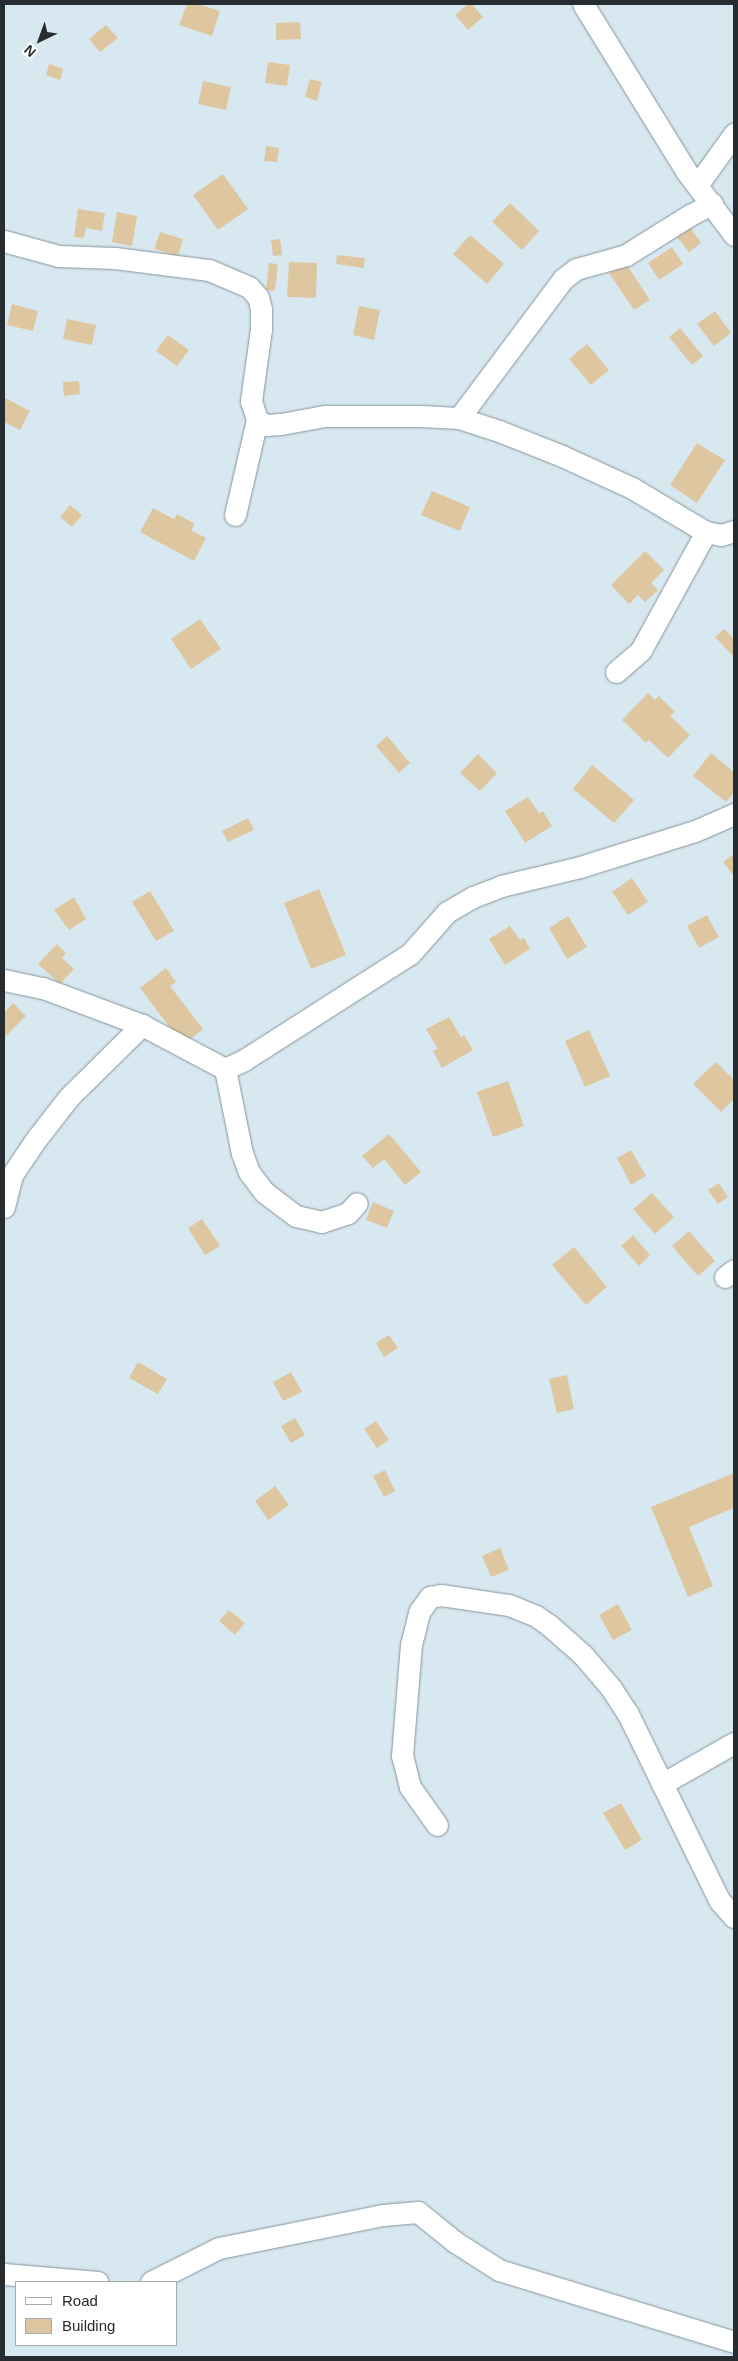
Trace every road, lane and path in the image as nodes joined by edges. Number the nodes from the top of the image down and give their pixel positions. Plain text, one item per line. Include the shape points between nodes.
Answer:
1 (583, 4) edge
2 (734, 134) edge
3 (698, 184) junction
4 (712, 204) junction
5 (734, 234) edge
6 (4, 241) edge
7 (459, 418) junction
8 (257, 420) junction
9 (236, 515) dead end
10 (734, 531) edge
11 (706, 532) junction
12 (616, 672) dead end
13 (734, 814) edge
14 (4, 980) edge
15 (142, 1025) junction
16 (225, 1069) junction
17 (357, 1203) dead end
18 (4, 1207) edge
19 (734, 1743) edge
20 (662, 1784) junction
21 (437, 1825) dead end
22 (734, 1917) edge
23 (4, 2274) edge
24 (86, 2281) edge
25 (153, 2281) edge
26 (732, 2345) edge

1 - 3 street via 686,171
2 - 3 street
3 - 4 street
4 - 5 street
4 - 7 street via 626,255 576,269 563,279
6 - 8 street via 60,256 115,258 209,270 249,287 258,297 261,309 251,401
7 - 8 street via 325,416 266,425
7 - 11 street via 562,456 632,488
8 - 9 street
10 - 11 street via 721,535
11 - 12 street via 640,650
13 - 16 street via 695,831 473,897 447,912 410,954
14 - 15 street via 44,988
15 - 16 street
15 - 18 street via 69,1097 37,1138 12,1175
16 - 17 street via 242,1153 249,1172 264,1192 296,1216 321,1222 348,1213
19 - 20 street
20 - 21 street via 628,1714 611,1688 583,1655 550,1625 509,1605 441,1595 430,1598 419,1612 411,1645 402,1756 410,1786
20 - 22 street via 719,1900
23 - 24 street
25 - 26 street via 219,2248 383,2215 418,2212 455,2242 499,2270

